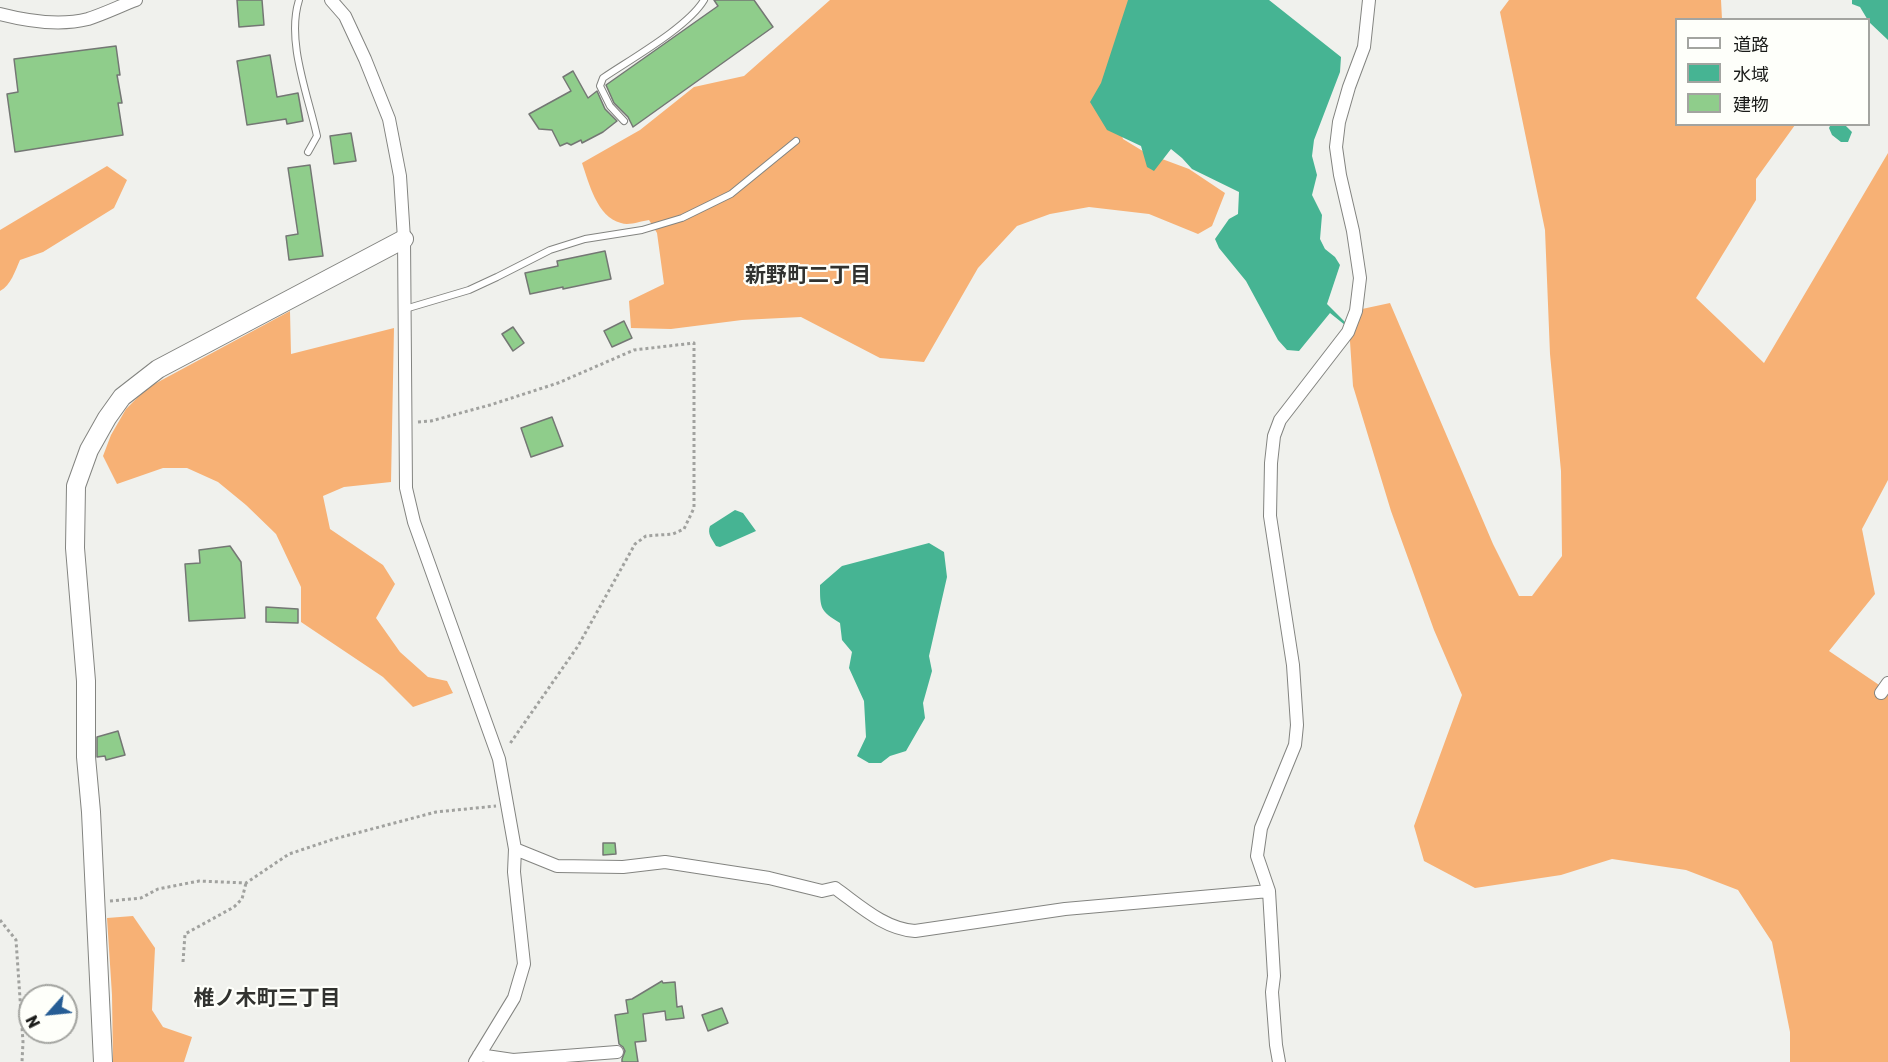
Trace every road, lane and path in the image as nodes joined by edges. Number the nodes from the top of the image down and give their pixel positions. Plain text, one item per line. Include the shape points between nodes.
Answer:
1 (136, 0) edge
2 (299, 0) edge
3 (332, 0) edge
4 (704, 0) edge
5 (1369, 0) edge
6 (0, 14) edge
7 (624, 121) dead end
8 (796, 141) dead end
9 (308, 152) dead end
10 (404, 239) junction
11 (404, 309) junction
12 (405, 424) junction
13 (499, 759) junction
14 (507, 805) junction
15 (515, 849) junction
16 (246, 883) junction
17 (1269, 891) junction
18 (95, 902) junction
19 (0, 920) edge
20 (183, 962) dead end
21 (617, 1052) dead end
22 (477, 1059) edge
23 (22, 1062) edge
24 (103, 1062) edge
25 (1279, 1062) edge

1 - 6 street via 87,19 58,22
2 - 9 lane via 294,31 317,136
3 - 10 street via 345,16 389,119 400,176
4 - 7 lane via 681,25 603,78 600,86 610,106
5 - 17 street via 1362,57 1349,87 1336,147 1360,278 1356,311 1348,332 1280,420 1274,436 1270,516 1293,665 1298,725 1295,745 1261,828 1257,856
8 - 11 lane via 731,194 682,218 550,250 469,290
10 - 11 street
10 - 18 street via 158,369 122,397 89,450 76,486 75,548 86,681 86,757
11 - 12 street
12 - 13 street via 406,488 414,522
12 - 13 path via 431,421 524,394 634,350 694,344 694,508 684,529 646,536 635,544 578,646
13 - 14 street
14 - 15 street
14 - 16 path via 436,812 334,839 289,854
15 - 17 street via 557,866 623,867 665,862 769,878 822,891 835,888 882,921 915,931 1065,909
15 - 22 street via 524,964 514,998
16 - 18 path via 200,881 158,889 141,898
16 - 20 path via 242,899 234,907 185,934
17 - 25 street
18 - 24 street
19 - 23 path via 16,940
21 - 22 street

